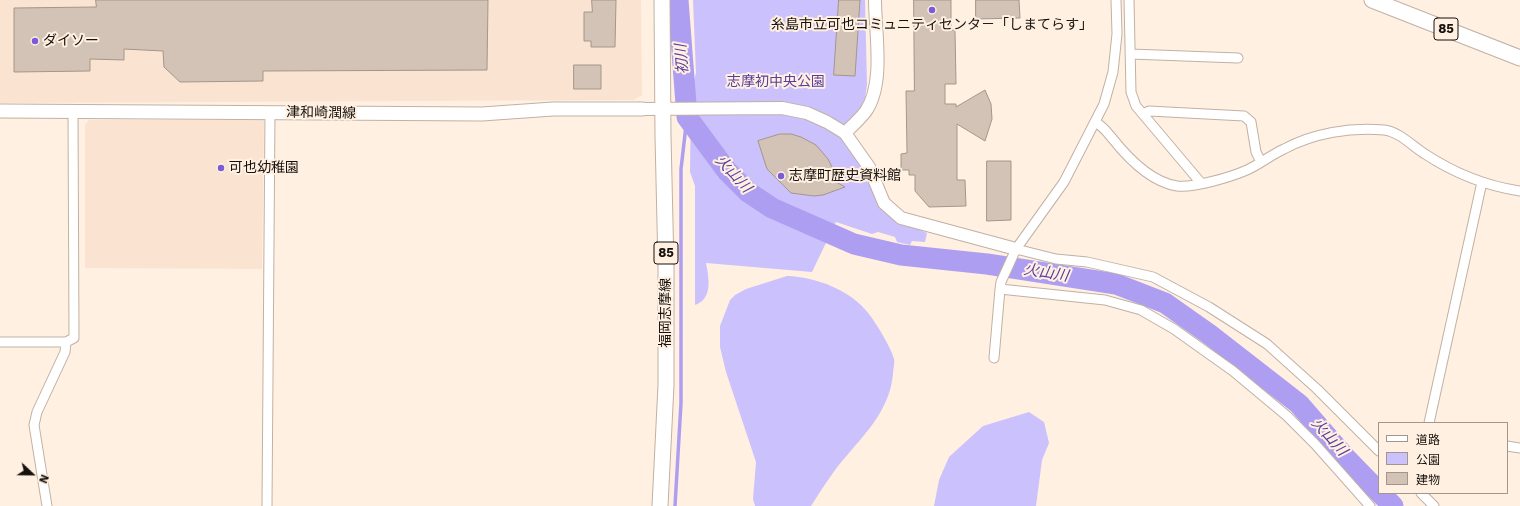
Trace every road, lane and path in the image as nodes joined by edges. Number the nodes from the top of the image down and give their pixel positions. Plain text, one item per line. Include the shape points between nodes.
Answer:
1 (662, 0) edge
2 (875, 0) edge
3 (1116, 0) edge
4 (1129, 0) edge
5 (1372, 0) edge
6 (1130, 54) junction
7 (1238, 58) dead end
8 (1520, 58) edge
9 (643, 109) joint
10 (663, 110) junction
11 (0, 111) edge
12 (73, 111) junction
13 (270, 112) junction
14 (1143, 114) junction
15 (1095, 122) junction
16 (845, 133) junction
17 (1261, 162) junction
18 (1482, 182) junction
19 (1201, 183) junction
20 (1520, 191) edge
21 (1015, 251) junction
22 (1001, 285) junction
23 (0, 342) edge
24 (66, 342) junction
25 (994, 358) dead end
26 (1428, 422) edge
27 (1508, 446) edge
28 (1520, 448) edge
29 (1378, 450) edge
30 (1422, 494) edge
31 (47, 506) edge
32 (267, 506) edge
33 (660, 506) edge
34 (1370, 506) edge
35 (1434, 506) edge

1 - 10 main road, 福岡志摩線 / 85
2 - 16 street via 877,79 874,94 866,110
3 - 15 street via 1114,72 1104,104
4 - 6 street
5 - 8 main road, 85
6 - 7 street
6 - 14 street via 1132,92 1136,106
9 - 10 street
9 - 13 main road, 津和崎潤線 via 553,109 482,114
10 - 16 street via 782,108 807,113
10 - 33 main road, 福岡志摩線 / 85 via 666,377
11 - 12 main road, 津和崎潤線
12 - 13 main road, 津和崎潤線
12 - 24 street via 74,338
13 - 32 street
14 - 17 street via 1149,111 1244,116 1251,122 1256,152
14 - 19 street
15 - 19 street via 1102,125 1148,173 1177,186
15 - 21 street via 1064,182
16 - 21 street via 869,167 884,203 901,218
17 - 18 street via 1285,148 1328,132 1385,130 1404,138 1448,168
17 - 19 street via 1247,170
18 - 20 street
18 - 26 street
21 - 22 street
21 - 29 street via 1087,262 1153,277 1209,306 1267,344 1317,388
22 - 25 street
22 - 34 street via 1105,300 1141,310 1174,329 1233,371 1286,416 1315,444
23 - 24 street
24 - 31 street via 65,352 37,412 34,425
27 - 28 street
30 - 35 street

